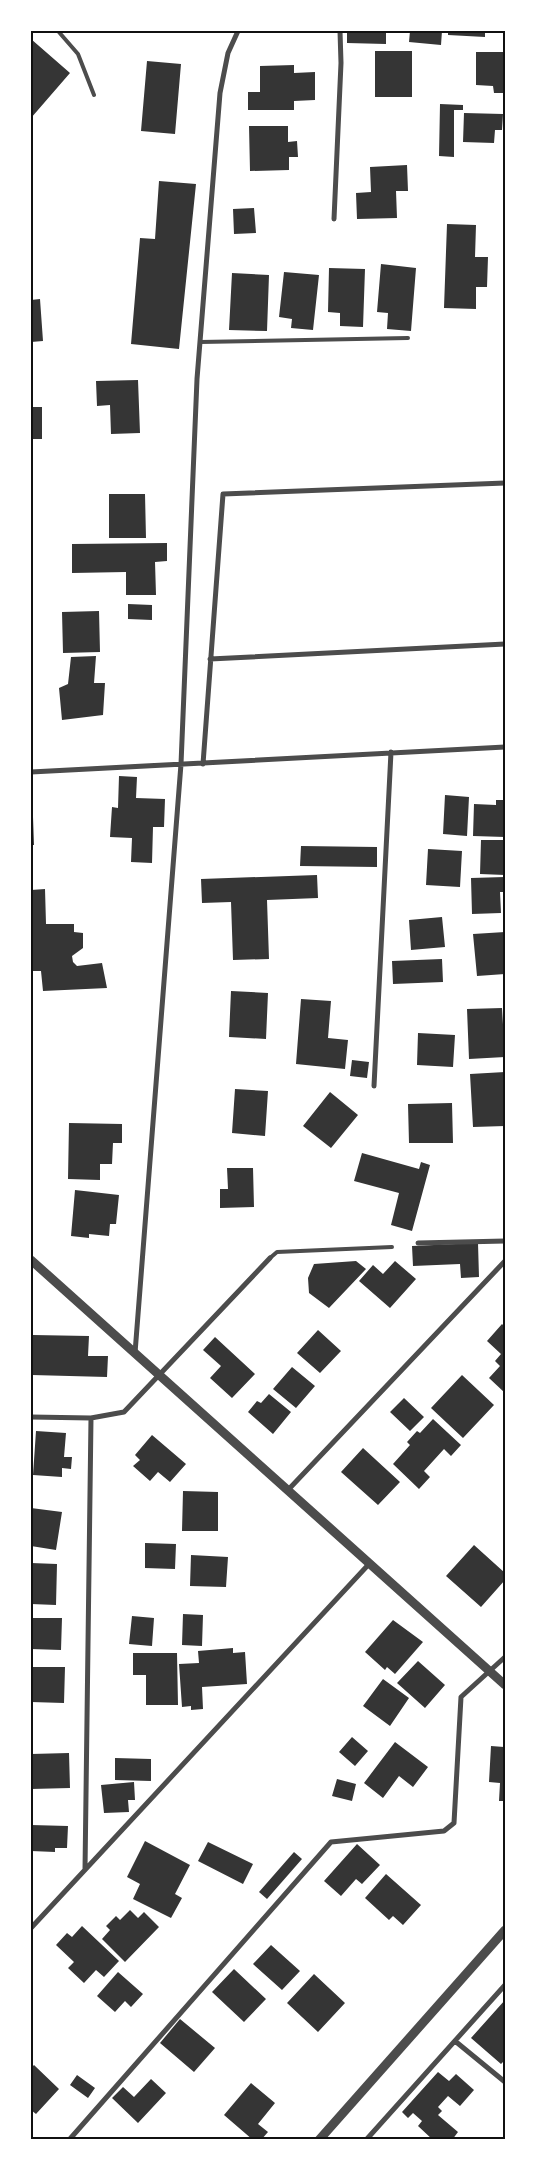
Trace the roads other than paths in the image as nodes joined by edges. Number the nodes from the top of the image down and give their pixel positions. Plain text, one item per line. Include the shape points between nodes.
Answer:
1 (58, 31) edge
2 (238, 31) edge
3 (340, 31) edge
4 (94, 94) dead end
5 (334, 219) dead end
6 (408, 338) dead end
7 (200, 342) junction
8 (505, 483) edge
9 (505, 644) edge
10 (210, 659) junction
11 (505, 746) edge
12 (391, 752) junction
13 (182, 764) junction
14 (202, 764) junction
15 (31, 772) edge
16 (374, 1086) dead end
17 (505, 1240) edge
18 (418, 1243) dead end
19 (392, 1247) dead end
20 (270, 1258) joint
21 (31, 1260) edge
22 (505, 1261) edge
23 (136, 1353) junction
24 (159, 1375) junction
25 (31, 1417) edge
26 (91, 1418) junction
27 (288, 1490) junction
28 (369, 1564) junction
29 (505, 1657) edge
30 (490, 1672) junction
31 (505, 1685) edge
32 (85, 1870) junction
33 (31, 1928) edge
34 (505, 1930) edge
35 (505, 1985) edge
36 (455, 2041) junction
37 (505, 2082) edge
38 (70, 2140) edge
39 (319, 2140) edge
40 (366, 2140) edge

1 - 4 lane via 78,54
2 - 7 street via 228,53 220,92
3 - 5 street
6 - 7 lane
7 - 13 street
8 - 10 street via 223,494
9 - 10 street
10 - 14 street
11 - 12 street
12 - 14 street
12 - 16 street
13 - 14 street
13 - 15 street
13 - 23 street
17 - 18 street
19 - 20 lane via 277,1252
20 - 24 street
21 - 23 street
22 - 27 street
23 - 24 street
24 - 26 street via 124,1412
24 - 27 street
25 - 26 street
26 - 32 street
27 - 28 street
28 - 30 street
28 - 32 street
29 - 30 street
30 - 31 street
30 - 38 street via 461,1697 454,1823 444,1831 331,1842
32 - 33 street
34 - 39 street
35 - 36 street
36 - 37 street
36 - 40 street

